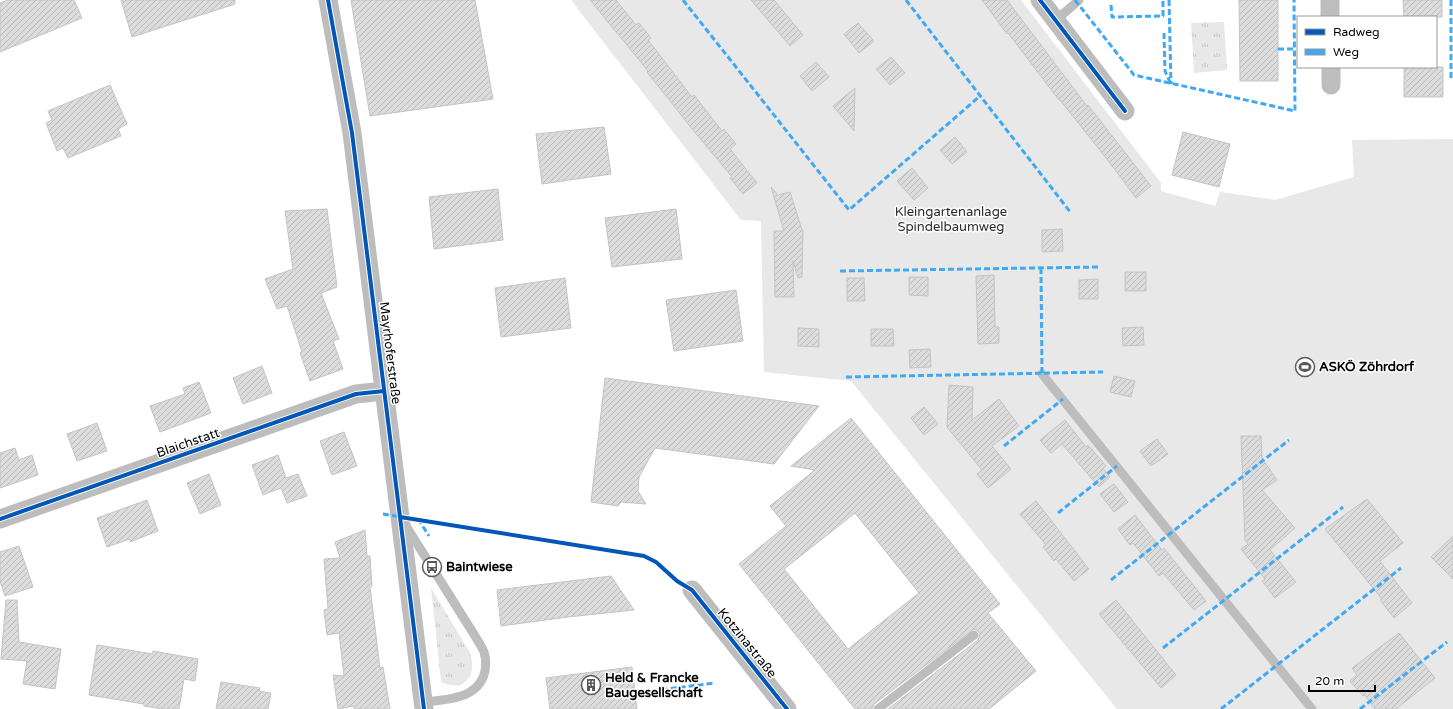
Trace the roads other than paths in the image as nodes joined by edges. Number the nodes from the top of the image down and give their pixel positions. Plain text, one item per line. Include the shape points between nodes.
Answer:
1 (328, 0) edge
2 (1040, 0) edge
3 (1079, 0) edge
4 (1330, 0) edge
5 (1330, 16) edge
6 (1055, 21) junction
7 (1125, 111) dead end
8 (1042, 374) dead end
9 (384, 391) junction
10 (400, 516) junction
11 (0, 519) edge
12 (692, 590) dead end
13 (974, 635) dead end
14 (424, 705) edge
15 (787, 709) edge
16 (878, 709) edge
17 (1312, 709) edge

1 - 9 street, Mayrhoferstraße via 352,133
2 - 6 street
3 - 6 lane
4 - 5 street
6 - 7 street
8 - 17 lane
9 - 10 street, Mayrhoferstraße
9 - 11 street, Blaichstatt via 356,394
10 - 14 street, Mayrhoferstraße
10 - 14 lane via 475,636 484,652 486,665 476,689 465,695
12 - 15 street, Kotzinastraße
13 - 16 lane

